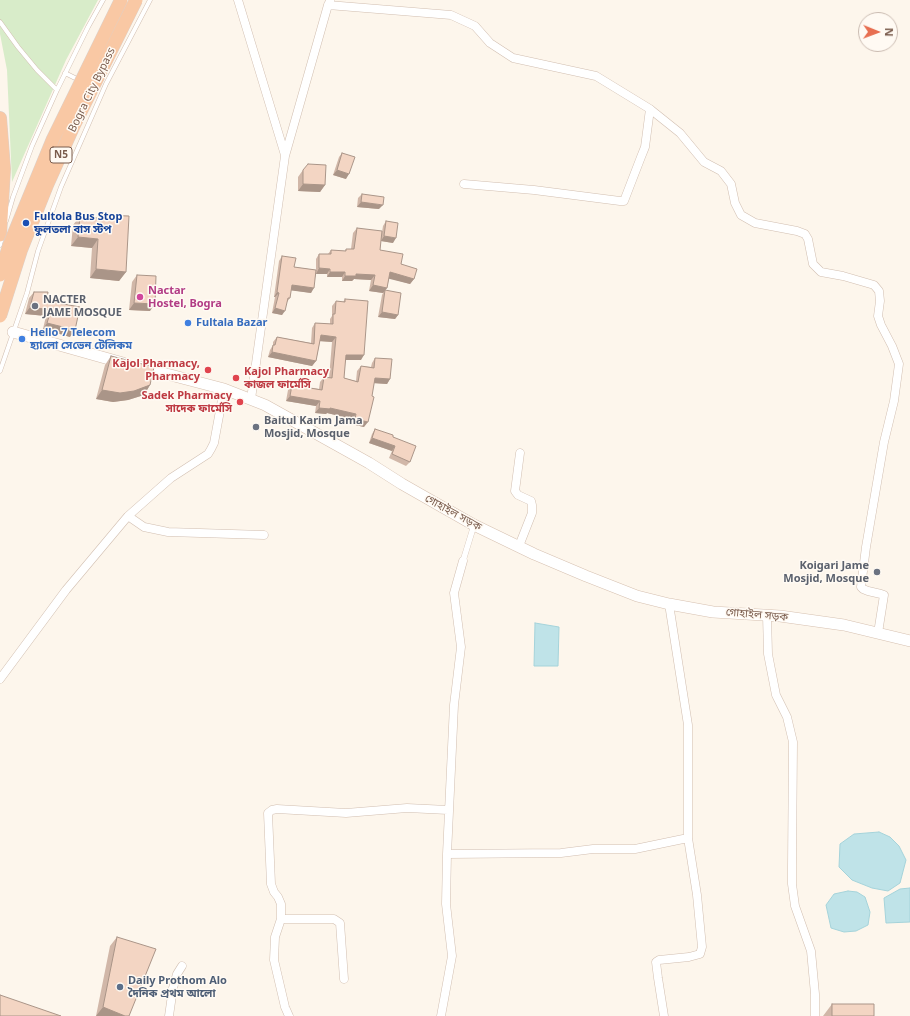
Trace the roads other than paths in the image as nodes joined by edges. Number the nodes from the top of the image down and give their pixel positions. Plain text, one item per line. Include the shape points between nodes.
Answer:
1 (103, 0) edge
2 (121, 0) edge
3 (136, 0) edge
4 (150, 0) edge
5 (238, 0) edge
6 (329, 2) edge
7 (0, 22) edge
8 (65, 73) junction
9 (84, 82) dead end
10 (90, 85) dead end
11 (57, 90) junction
12 (103, 91) junction
13 (650, 109) junction
14 (0, 118) edge
15 (285, 156) junction
16 (464, 184) dead end
17 (0, 235) edge
18 (0, 245) edge
19 (0, 275) edge
20 (0, 316) edge
21 (13, 332) junction
22 (0, 371) edge
23 (224, 389) junction
24 (251, 399) junction
25 (520, 453) dead end
26 (128, 516) junction
27 (474, 525) junction
28 (264, 535) dead end
29 (519, 546) junction
30 (463, 561) joint
31 (668, 604) junction
32 (767, 615) junction
33 (878, 633) junction
34 (910, 641) edge
35 (0, 679) edge
36 (448, 810) junction
37 (688, 838) junction
38 (447, 854) junction
39 (281, 919) junction
40 (182, 966) dead end
41 (344, 979) dead end
42 (169, 1016) edge
43 (289, 1016) edge
44 (441, 1016) edge
45 (664, 1016) edge
46 (815, 1016) edge

1 - 8 lane
2 - 19 highway, Bogra City Bypass / N5, bridge via 53,138 9,246
3 - 20 highway, Bogra City Bypass / N5, bridge via 47,185 21,250
4 - 12 lane
5 - 15 street
6 - 13 street via 451,15 475,26 490,42 513,58 596,76
6 - 15 street
7 - 11 lane via 37,70
8 - 9 lane
8 - 11 lane
10 - 12 lane
11 - 18 lane via 13,197
12 - 21 lane via 61,187
13 - 16 street via 646,147 624,200
13 - 33 street via 680,133 704,162 721,171 731,184 735,203 741,214 756,223 805,234 813,264 821,272 874,285 879,291 880,325 892,346 898,364 894,401 884,442 861,587 868,592 884,595
14 - 17 highway via 4,169
15 - 24 street
21 - 22 lane
21 - 23 main road, গোহাইল সড়ক
23 - 24 main road, গোহাইল সড়ক
23 - 26 street via 214,443 208,454 171,478
24 - 27 main road, গোহাইল সড়ক via 312,430
25 - 29 street via 515,491 518,496 531,501 532,513
26 - 28 street via 144,527 168,532
26 - 35 street via 66,590
27 - 29 main road, গোহাইল সড়ক
27 - 30 street
29 - 31 main road, গোহাইল সড়ক via 638,596
30 - 36 street via 454,593 462,647 454,706
31 - 32 main road, গোহাইল সড়ক via 713,612
31 - 37 street via 688,725
32 - 33 main road, গোহাইল সড়ক via 844,625
32 - 46 street via 768,654 776,695 787,717 793,742 792,884 796,906 811,951
33 - 34 main road, গোহাইল সড়ক
36 - 38 street
36 - 39 street via 407,808 346,813 272,810 268,813 271,884 281,904
37 - 38 street via 635,849 594,849 561,853
37 - 45 street via 702,947 700,954 656,962
38 - 44 street via 446,904 452,956
39 - 41 street via 334,919 340,923
39 - 43 street via 275,937 274,960
40 - 42 street via 177,974

